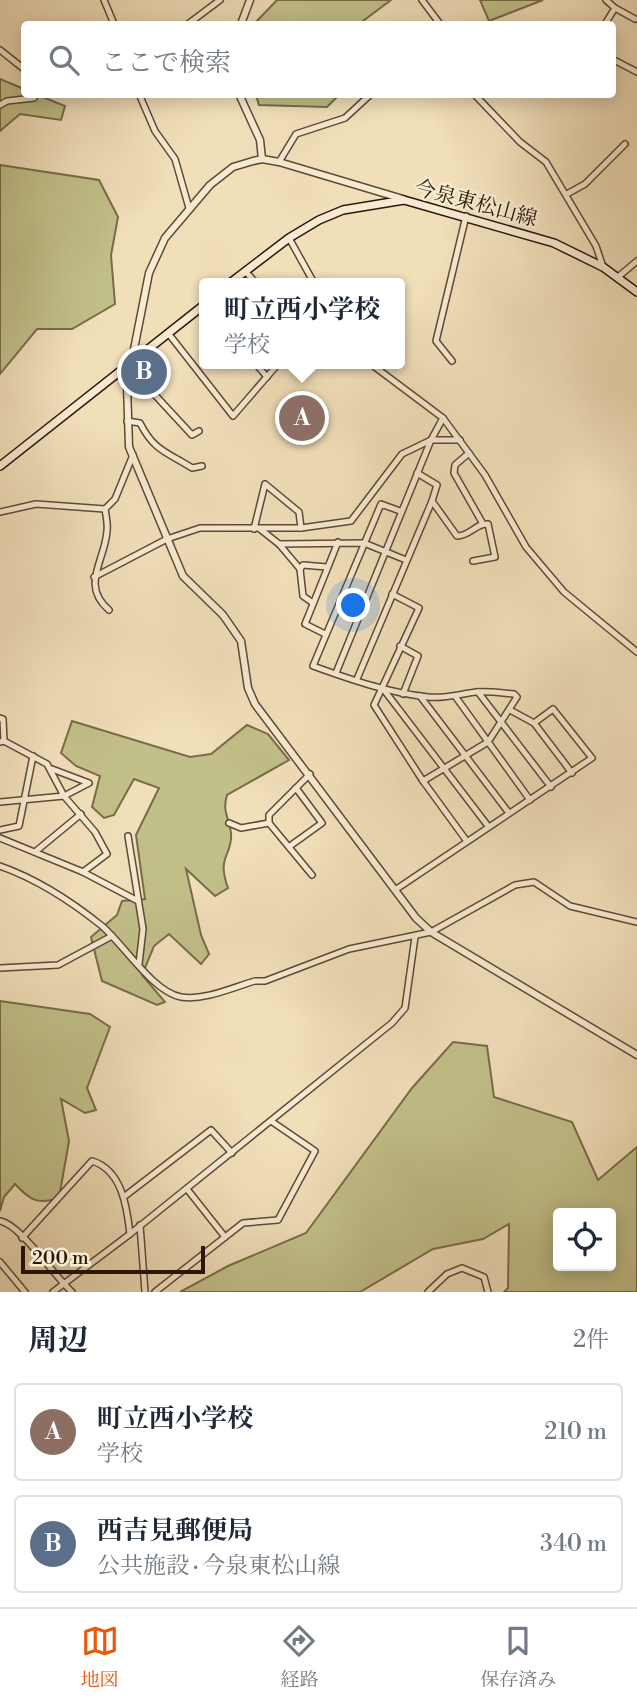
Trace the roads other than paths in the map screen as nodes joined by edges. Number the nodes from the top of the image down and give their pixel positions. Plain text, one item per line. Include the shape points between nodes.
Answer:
1 (104, 0) edge
2 (220, 0) edge
3 (250, 0) edge
4 (422, 0) edge
5 (606, 0) edge
6 (615, 8) junction
7 (635, 19) dead end
8 (113, 21) edge
9 (192, 21) edge
10 (242, 21) edge
11 (438, 21) edge
12 (607, 21) edge
13 (0, 50) edge
14 (616, 61) edge
15 (21, 67) edge
16 (637, 72) edge
17 (34, 98) edge
18 (141, 98) edge
19 (241, 98) edge
20 (368, 98) edge
21 (478, 98) edge
22 (0, 105) edge
23 (625, 144) dead end
24 (262, 159) junction
25 (279, 162) junction
26 (567, 194) junction
27 (404, 200) junction
28 (189, 208) junction
29 (466, 216) junction
30 (289, 238) junction
31 (637, 261) edge
32 (603, 267) junction
33 (245, 271) junction
34 (618, 277) junction
35 (236, 278) edge
36 (251, 278) edge
37 (311, 278) edge
38 (637, 292) edge
39 (199, 309) edge
40 (168, 333) junction
41 (148, 349) junction
42 (452, 361) dead end
43 (130, 363) junction
44 (260, 369) edge
45 (274, 369) edge
46 (378, 369) edge
47 (267, 377) junction
48 (443, 418) junction
49 (127, 421) junction
50 (199, 431) dead end
51 (431, 440) junction
52 (460, 440) junction
53 (469, 453) junction
54 (133, 455) junction
55 (0, 466) edge
56 (202, 466) dead end
57 (418, 473) junction
58 (432, 501) junction
59 (105, 509) junction
60 (400, 511) junction
61 (0, 512) edge
62 (483, 524) junction
63 (301, 528) junction
64 (257, 529) junction
65 (167, 539) junction
66 (338, 542) junction
67 (364, 542) junction
68 (279, 544) junction
69 (385, 552) junction
70 (406, 560) junction
71 (473, 561) dead end
72 (327, 567) junction
73 (300, 569) junction
74 (94, 577) junction
75 (392, 594) junction
76 (313, 603) junction
77 (109, 610) dead end
78 (325, 635) junction
79 (400, 646) junction
80 (637, 652) edge
81 (336, 673) junction
82 (357, 680) junction
83 (382, 688) junction
84 (478, 692) junction
85 (404, 694) junction
86 (419, 695) junction
87 (455, 696) junction
88 (510, 710) junction
89 (0, 718) edge
90 (502, 720) junction
91 (534, 723) junction
92 (2, 742) edge
93 (488, 742) junction
94 (33, 756) junction
95 (465, 756) junction
96 (444, 768) junction
97 (52, 769) junction
98 (572, 773) junction
99 (310, 775) junction
100 (423, 781) junction
101 (551, 787) junction
102 (296, 788) junction
103 (64, 796) junction
104 (530, 800) junction
105 (0, 802) edge
106 (24, 802) junction
107 (509, 813) junction
108 (81, 814) junction
109 (229, 823) dead end
110 (269, 824) junction
111 (488, 826) junction
112 (0, 830) edge
113 (128, 836) dead end
114 (0, 838) edge
115 (466, 840) junction
116 (289, 846) junction
117 (35, 852) junction
118 (0, 866) edge
119 (81, 871) junction
120 (312, 876) dead end
121 (395, 890) junction
122 (138, 901) junction
123 (637, 922) edge
124 (431, 932) junction
125 (112, 936) junction
126 (415, 937) junction
127 (139, 964) junction
128 (0, 968) edge
129 (637, 1055) edge
130 (271, 1121) junction
131 (232, 1153) junction
132 (187, 1189) junction
133 (125, 1196) junction
134 (0, 1221) edge
135 (140, 1225) junction
136 (130, 1234) junction
137 (225, 1237) junction
138 (22, 1238) junction
139 (0, 1262) edge
140 (64, 1285) junction
141 (25, 1292) edge
142 (53, 1292) edge
143 (72, 1292) edge
144 (145, 1292) edge
145 (155, 1292) edge
146 (428, 1292) edge
147 (488, 1292) edge

1 - 8 street
2 - 9 street
3 - 10 street
4 - 11 street
5 - 6 street
6 - 7 street
6 - 12 street
13 - 15 street
14 - 16 street
17 - 22 street
18 - 28 street via 174,159
19 - 24 street via 260,140
20 - 25 street via 345,118 296,134
21 - 26 street via 546,162
23 - 26 street via 585,184
24 - 25 street
24 - 28 street via 233,167
25 - 27 street
26 - 32 street
27 - 29 main road, 今泉東松山線
27 - 30 main road, 今泉東松山線 via 343,210
28 - 43 street via 165,238 149,272
29 - 32 main road, 今泉東松山線 via 554,243
29 - 42 street via 436,341
30 - 33 main road, 今泉東松山線
30 - 37 street
31 - 34 street
32 - 34 main road, 今泉東松山線
33 - 35 main road, 今泉東松山線
33 - 36 street
34 - 38 main road, 今泉東松山線
39 - 40 main road
40 - 41 main road
40 - 47 street via 233,416
41 - 43 main road
41 - 50 street via 155,395 192,435
43 - 49 street
43 - 55 main road
44 - 47 street
45 - 47 street
46 - 48 street
48 - 51 street
48 - 52 street
49 - 54 street
49 - 56 street via 140,423 160,451 192,468
51 - 52 street
51 - 57 street
51 - 63 street via 402,454 351,521
52 - 53 street
53 - 62 street via 454,465 454,473
53 - 80 street via 526,547 564,592
54 - 59 street via 115,499
54 - 65 street
57 - 58 street via 437,485
57 - 60 street
58 - 62 street via 457,536
58 - 70 street
59 - 61 street via 36,504
59 - 74 street via 107,533
60 - 67 street via 381,503
60 - 69 street
62 - 71 street via 488,524 495,557
63 - 64 street
63 - 64 street via 299,512 265,484
64 - 65 street via 200,528
64 - 68 street
65 - 74 street
65 - 99 street via 183,576 241,641 255,704
66 - 67 street
66 - 68 street
66 - 72 street
67 - 69 street
67 - 78 street
68 - 73 street
69 - 70 street
69 - 81 street
70 - 75 street
72 - 73 street via 303,565
72 - 76 street
73 - 76 street via 303,596
74 - 77 street via 96,594
75 - 79 street via 419,608
75 - 82 street
76 - 78 street via 305,624
78 - 81 street via 313,666
79 - 83 street
79 - 85 street via 418,656
81 - 82 street
82 - 83 street
83 - 85 street
83 - 96 street
83 - 100 street via 374,705
84 - 87 street
84 - 88 street via 514,694 516,702
84 - 90 street
85 - 86 street
86 - 87 street
86 - 95 street
87 - 93 street
88 - 90 street
88 - 91 street
89 - 92 street
90 - 93 street
90 - 101 street
91 - 98 street
91 - 98 street via 553,709 592,758
92 - 94 street
93 - 95 street
93 - 104 street
94 - 97 street
94 - 106 street
95 - 96 street
95 - 107 street
96 - 100 street
96 - 111 street
97 - 103 street
97 - 103 street via 89,783
98 - 101 street
99 - 102 street
99 - 121 street
100 - 115 street
101 - 104 street
102 - 110 street via 269,815
102 - 116 street via 322,823
103 - 106 street
103 - 108 street
104 - 107 street
105 - 106 street
106 - 112 street via 19,826
107 - 111 street
108 - 117 street
108 - 119 street via 107,854
109 - 110 street via 241,828
110 - 116 street
111 - 115 street
113 - 122 street
114 - 117 street
115 - 121 street
116 - 120 street
117 - 119 street
118 - 125 street via 57,893
119 - 122 street
121 - 124 street
122 - 127 street via 143,929
123 - 124 street via 570,906 534,882 515,885
124 - 126 street
124 - 129 street
125 - 127 street
125 - 128 street via 58,965
126 - 127 street via 349,949 265,981 188,998 169,993
126 - 130 street via 405,1008
130 - 131 street
130 - 137 street via 315,1152 278,1220 243,1223
131 - 132 street
131 - 133 street via 211,1130
132 - 135 street
132 - 137 street
133 - 136 street
133 - 138 street via 92,1161
134 - 138 street
135 - 136 street
135 - 144 street
136 - 140 street
137 - 145 street
138 - 140 street
139 - 141 street
140 - 142 street
140 - 143 street
146 - 147 street via 447,1274 462,1268 484,1277

